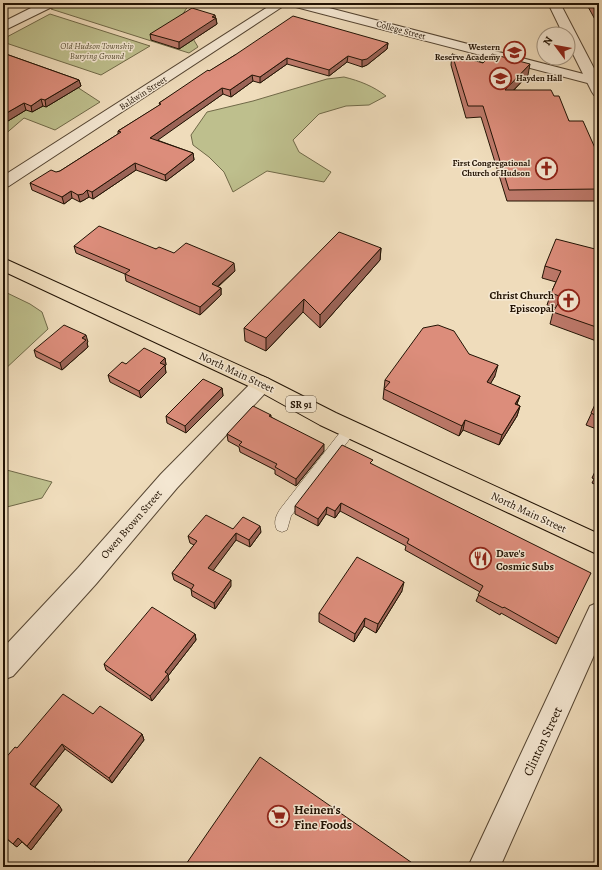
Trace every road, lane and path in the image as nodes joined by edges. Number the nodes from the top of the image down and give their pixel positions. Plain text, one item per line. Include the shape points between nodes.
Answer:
1 (50, 3) edge
2 (282, 3) edge
3 (296, 3) edge
4 (554, 3) edge
5 (3, 27) edge
6 (597, 85) edge
7 (3, 183) edge
8 (3, 264) edge
9 (262, 384) junction
10 (350, 429) junction
11 (282, 526) dead end
12 (599, 545) edge
13 (599, 614) edge
14 (3, 667) edge
15 (484, 867) edge

1 - 5 street
2 - 7 street, Baldwin Street
3 - 6 street, College Street
4 - 6 street
8 - 9 main road, North Main Street / SR 91
9 - 10 main road, North Main Street / SR 91
9 - 14 street, Owen Brown Street via 165,485 87,576
10 - 11 lane via 286,512 282,518
10 - 12 main road, North Main Street / SR 91
13 - 15 street, Clinton Street

